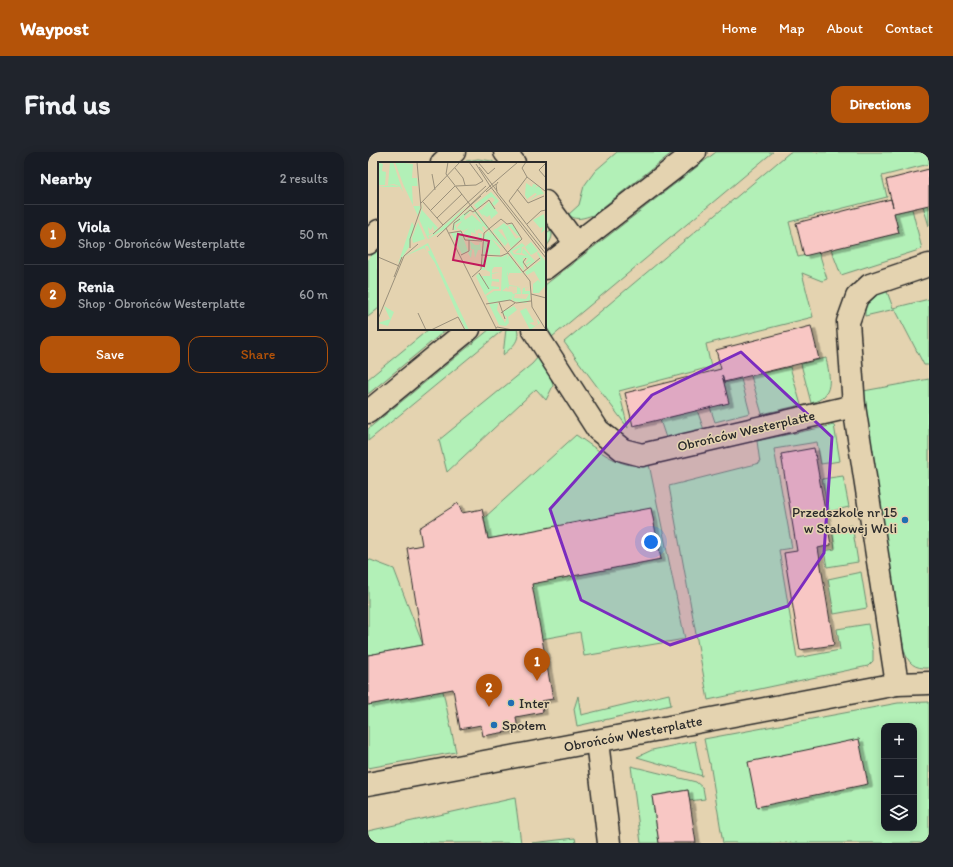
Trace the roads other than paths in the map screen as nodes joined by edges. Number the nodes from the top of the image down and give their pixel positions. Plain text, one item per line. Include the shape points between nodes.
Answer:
1 (454, 152) edge
2 (506, 152) edge
3 (695, 152) edge
4 (443, 162) edge
5 (513, 162) edge
6 (546, 203) edge
7 (378, 232) edge
8 (368, 243) edge
9 (576, 244) junction
10 (929, 265) edge
11 (546, 267) edge
12 (468, 330) edge
13 (534, 330) edge
14 (854, 406) junction
15 (368, 412) edge
16 (929, 683) edge
17 (897, 684) junction
18 (597, 741) junction
19 (368, 784) edge
20 (609, 843) edge

1 - 4 street
2 - 5 street
3 - 9 street
6 - 9 street
7 - 8 street
9 - 11 street
10 - 14 street via 870,285 857,297 848,322
12 - 15 street
13 - 14 street, Obrońców Westerplatte via 598,430 623,450 642,455
14 - 17 street
16 - 17 street, Obrońców Westerplatte
17 - 18 street, Obrońców Westerplatte
18 - 19 street, Obrońców Westerplatte
18 - 20 street

